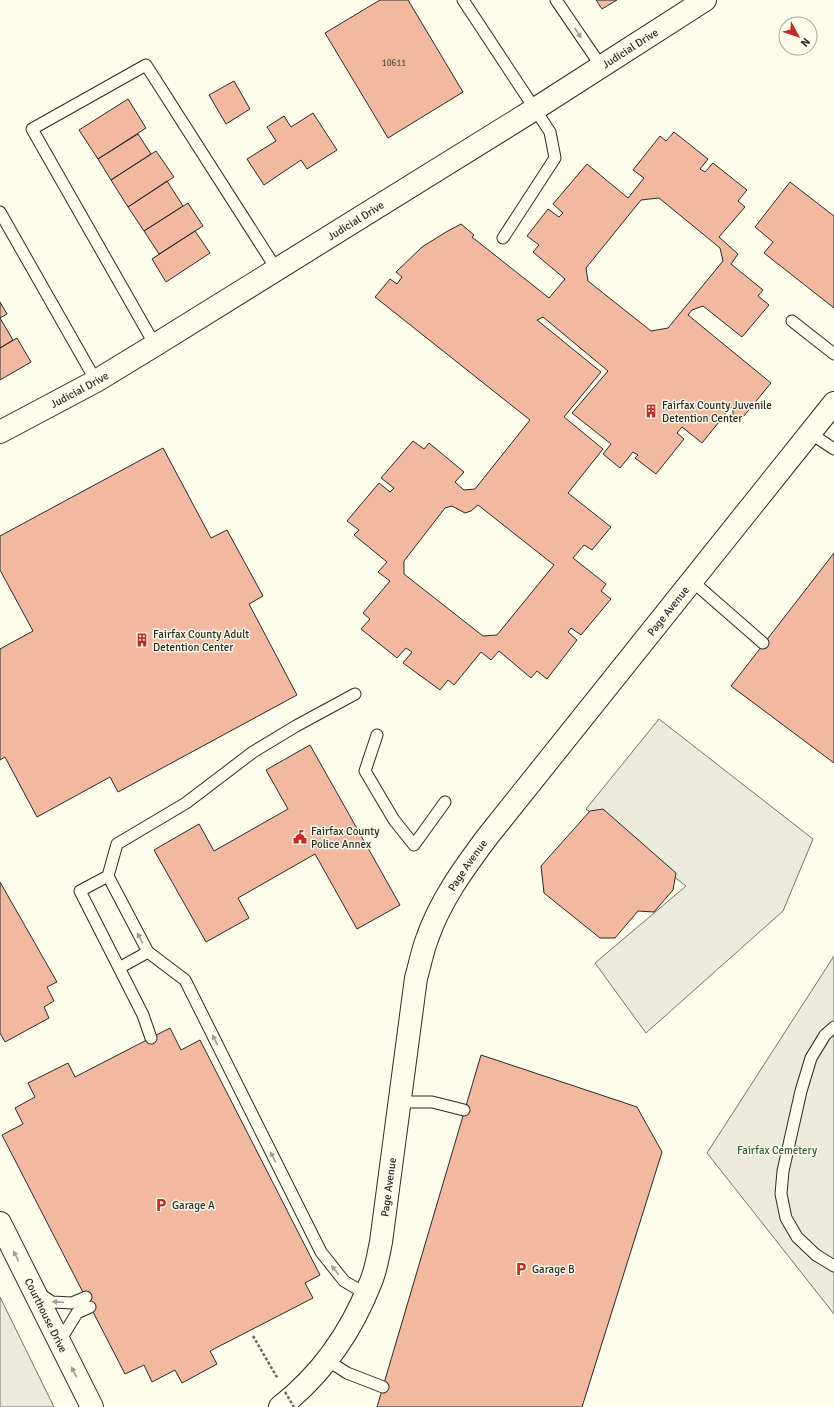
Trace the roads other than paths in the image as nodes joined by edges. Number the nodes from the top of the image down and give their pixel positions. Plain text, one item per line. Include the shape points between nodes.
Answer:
1 (463, 0) edge
2 (556, 0) edge
3 (705, 0) edge
4 (601, 66) junction
5 (535, 109) junction
6 (0, 212) edge
7 (503, 238) dead end
8 (277, 270) junction
9 (792, 321) dead end
10 (155, 345) junction
11 (834, 354) edge
12 (96, 380) junction
13 (834, 403) edge
14 (0, 432) edge
15 (810, 433) junction
16 (834, 449) edge
17 (692, 581) junction
18 (763, 643) dead end
19 (355, 694) dead end
20 (377, 735) dead end
21 (445, 802) dead end
22 (108, 876) junction
23 (148, 952) junction
24 (119, 968) junction
25 (834, 1027) edge
26 (151, 1038) dead end
27 (400, 1102) junction
28 (464, 1110) dead end
29 (0, 1223) edge
30 (834, 1266) edge
31 (33, 1289) junction
32 (366, 1294) junction
33 (60, 1342) junction
34 (327, 1360) junction
35 (383, 1387) dead end
36 (282, 1399) edge
37 (92, 1407) edge

1 - 5 lane
2 -> 4 lane
3 - 4 street, Judicial Drive
4 - 5 street, Judicial Drive
5 - 7 lane via 550,132 555,158
5 - 8 street, Judicial Drive
6 - 12 lane
8 - 10 street, Judicial Drive
8 - 10 lane via 146,65 32,129
9 - 11 lane
10 - 12 street, Judicial Drive
12 - 14 street, Judicial Drive
13 - 15 street, Page Avenue
15 - 16 lane
15 - 17 street, Page Avenue
17 - 18 lane
17 - 27 street, Page Avenue via 488,836 456,881 437,914 416,978
19 - 22 lane via 254,752 186,803 117,844
20 - 21 lane via 365,771 394,820 414,845
23 -> 22 lane
22 - 24 lane via 80,891
23 - 24 lane
32 -> 23 lane via 344,1281 321,1252 185,980
24 - 26 lane via 143,1015
25 - 30 lane via 825,1035 811,1058 783,1171 781,1194 786,1218 797,1237 816,1255
27 - 28 lane via 432,1102
27 - 32 street, Page Avenue via 381,1242
31 -> 29 street, Courthouse Drive
31 - 33 street, Courthouse Drive
33 -> 31 lane via 77,1313 88,1302 52,1302
32 - 34 street, Page Avenue via 358,1313
37 -> 33 street, Courthouse Drive
34 - 35 lane via 348,1373
34 - 36 street, Page Avenue via 307,1384

